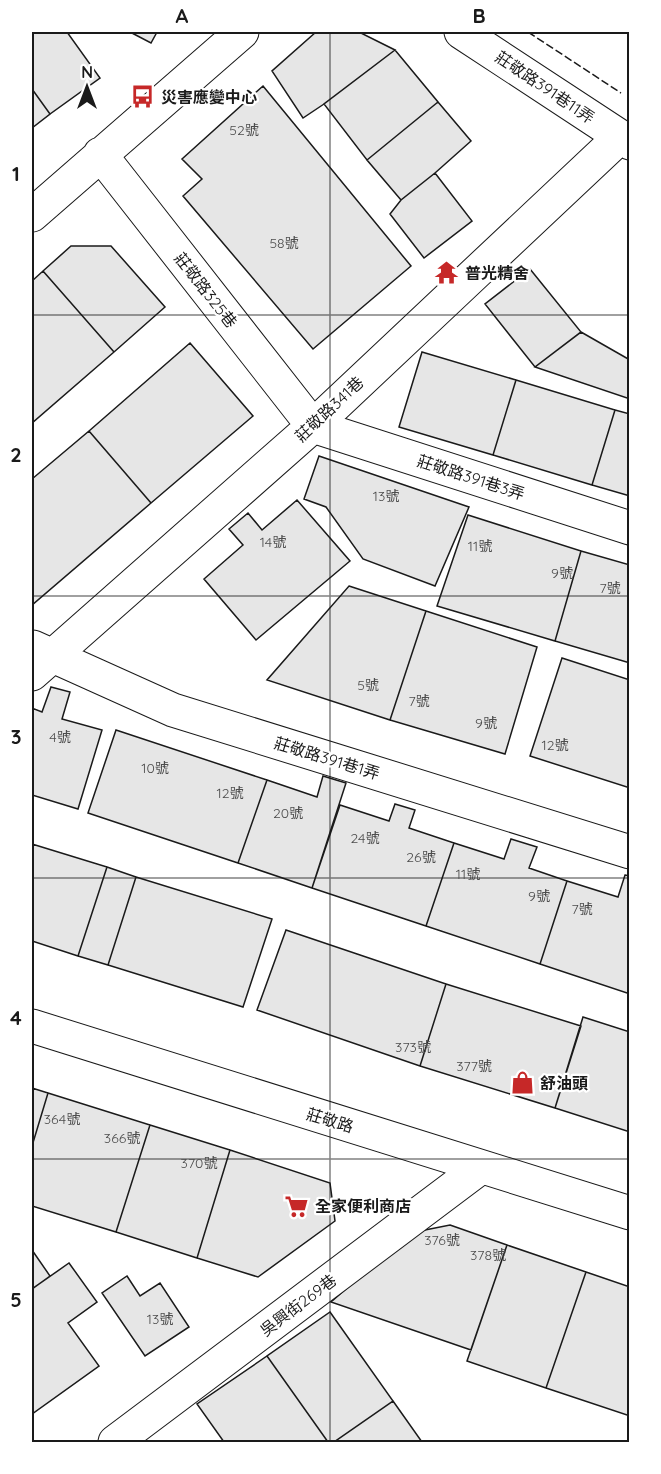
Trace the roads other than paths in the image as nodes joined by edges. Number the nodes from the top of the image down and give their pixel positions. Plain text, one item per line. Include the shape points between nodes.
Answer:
1 (242, 32) edge
2 (461, 32) edge
3 (625, 140) edge
4 (100, 154) junction
5 (32, 215) edge
6 (313, 426) junction
7 (630, 528) edge
8 (38, 658) edge
9 (630, 852) edge
10 (32, 1026) edge
11 (481, 1167) junction
12 (630, 1212) edge
13 (115, 1443) edge

1 - 4 street
2 - 3 street, 莊敬路391巷11弄
3 - 6 street, 莊敬路341巷
4 - 5 street
4 - 6 street, 莊敬路325巷
6 - 7 street, 莊敬路391巷3弄
6 - 8 street, 莊敬路341巷
8 - 9 street, 莊敬路391巷1弄 via 173,710
10 - 11 street, 莊敬路
11 - 12 street, 莊敬路
11 - 13 street, 吳興街269巷

